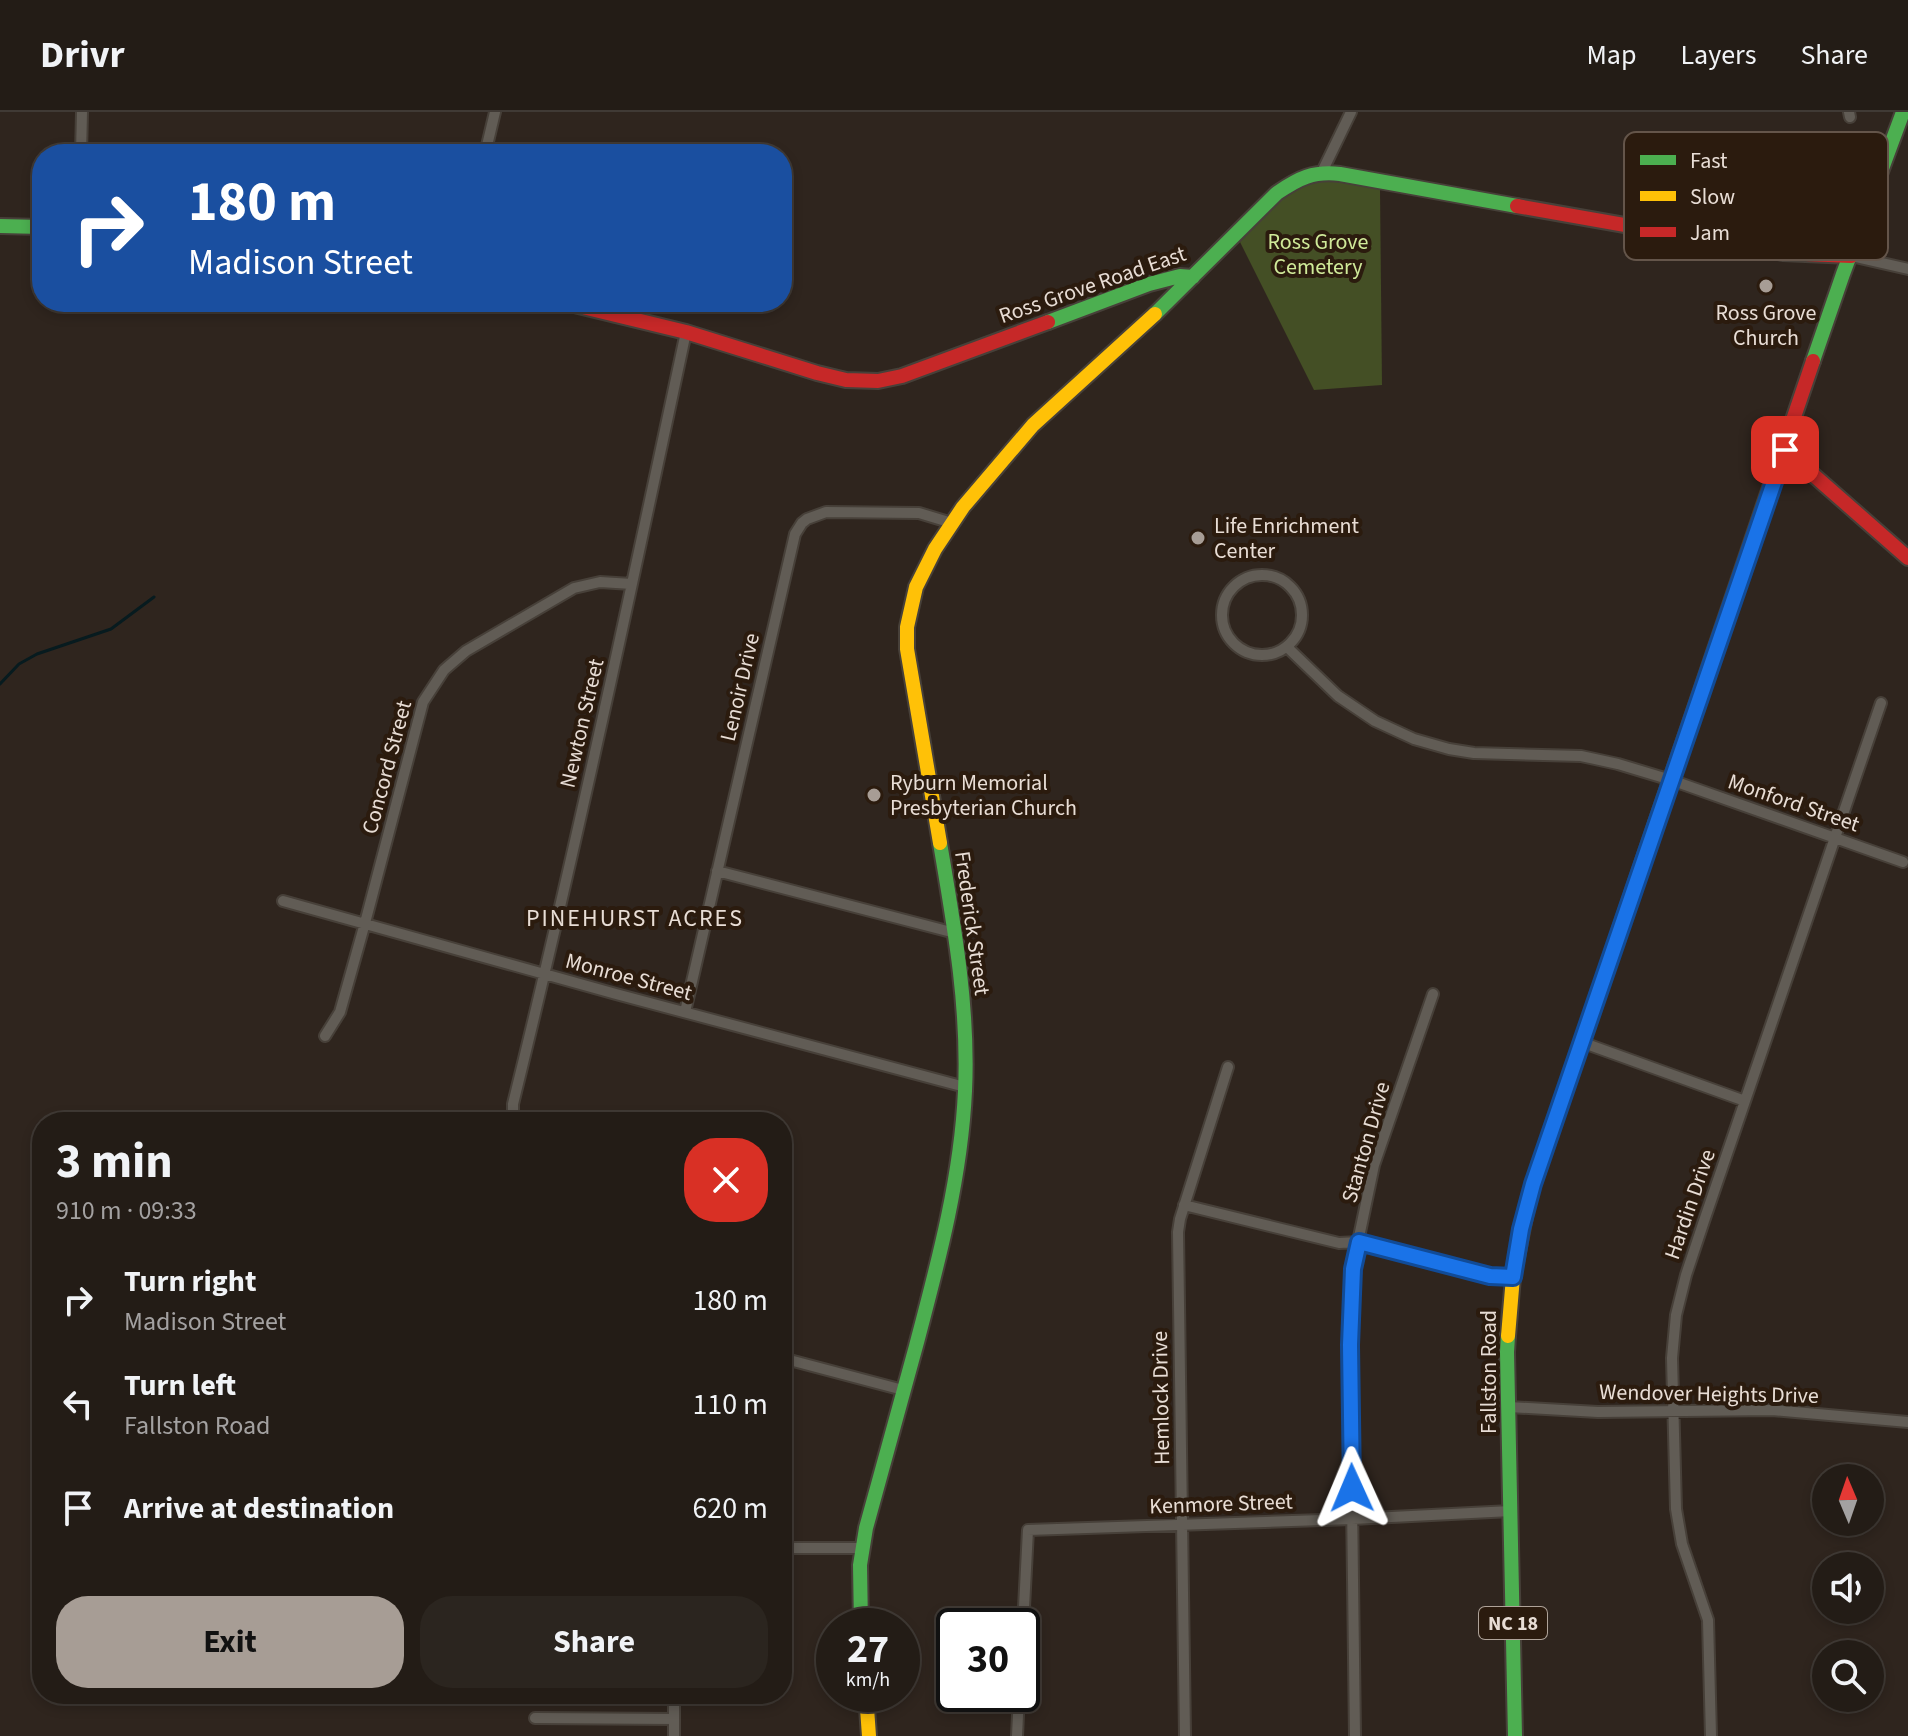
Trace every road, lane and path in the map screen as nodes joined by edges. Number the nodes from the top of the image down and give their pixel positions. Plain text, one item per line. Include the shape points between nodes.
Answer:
1 (82, 112) edge
2 (495, 112) edge
3 (1351, 112) edge
4 (1903, 112) edge
5 (81, 144) edge
6 (487, 144) edge
7 (1888, 154) edge
8 (1322, 172) junction
9 (1624, 224) edge
10 (0, 226) edge
11 (32, 227) edge
12 (1850, 260) edge
13 (1869, 260) edge
14 (1908, 269) edge
15 (1193, 277) junction
16 (603, 312) edge
17 (686, 332) junction
18 (1785, 450) junction
19 (952, 523) junction
20 (1908, 558) edge
21 (632, 584) junction
22 (1287, 647) junction
23 (1881, 703) dead end
24 (1671, 780) junction
25 (1835, 838) junction
26 (1903, 862) dead end
27 (717, 871) junction
28 (283, 901) dead end
29 (365, 923) junction
30 (955, 933) junction
31 (545, 974) junction
32 (1433, 994) dead end
33 (685, 1012) junction
34 (325, 1036) dead end
35 (1581, 1042) junction
36 (1228, 1067) dead end
37 (965, 1087) junction
38 (1745, 1101) junction
39 (513, 1112) edge
40 (1184, 1205) junction
41 (1359, 1242) junction
42 (1513, 1277) junction
43 (792, 1361) edge
44 (903, 1390) junction
45 (1509, 1407) junction
46 (1674, 1411) junction
47 (1908, 1422) edge
48 (1511, 1511) junction
49 (1352, 1519) junction
50 (1182, 1525) junction
51 (792, 1548) edge
52 (862, 1548) junction
53 (861, 1608) edge
54 (1024, 1608) edge
55 (674, 1704) edge
56 (867, 1712) edge
57 (1018, 1712) edge
58 (535, 1718) dead end
59 (674, 1719) junction
60 (674, 1736) edge
61 (869, 1736) edge
62 (1017, 1736) edge
63 (1185, 1736) edge
64 (1355, 1736) edge
65 (1515, 1736) edge
66 (1711, 1736) edge

1 - 5 street
2 - 6 street
3 - 8 street
4 - 7 street, Fallston Road / NC 18
8 - 9 street
8 - 15 street, Ross Grove Road East via 1277,193
10 - 11 street
12 - 18 street, Fallston Road / NC 18
13 - 14 street
15 - 17 street, Ross Grove Road East via 1159,281 878,381 817,373
15 - 19 street, Frederick Street via 1033,425
16 - 17 street, Ross Grove Road East
17 - 21 street, Newton Street
18 - 20 street
18 - 24 street, Fallston Road / NC 18
19 - 27 street, Lenoir Drive via 919,513 826,512 798,528
19 - 30 street, Frederick Street via 916,587 907,649
21 - 29 street, Concord Street via 600,582 574,588 482,640 444,670 423,702
21 - 31 street, Newton Street
22 - 22 street via 1301,625 1299,599 1292,588 1269,576 1256,576 1233,588 1222,611 1228,637 1249,653 1275,653
22 - 24 street, Monford Street via 1338,696 1414,739 1474,753 1590,758
23 - 25 street, Hardin Drive
24 - 25 street, Monford Street
24 - 35 street, Fallston Road / NC 18
25 - 26 street, Monford Street
25 - 38 street, Hardin Drive
27 - 30 street
27 - 33 street, Lenoir Drive
28 - 29 street, Monroe Street
29 - 31 street, Monroe Street
29 - 34 street, Concord Street via 340,1012
30 - 37 street, Frederick Street
31 - 33 street, Monroe Street
31 - 39 street, Newton Street
32 - 41 street, Stanton Drive via 1374,1165
33 - 37 street, Monroe Street
35 - 38 street
35 - 42 street, Fallston Road / NC 18 via 1529,1197
36 - 40 street, Hemlock Drive
37 - 44 street, Frederick Street via 954,1188
38 - 46 street, Hardin Drive via 1676,1315
40 - 41 street via 1339,1243
40 - 50 street, Hemlock Drive via 1177,1253
41 - 42 street via 1490,1276
41 - 49 street, Stanton Drive via 1350,1345
42 - 45 street, Fallston Road / NC 18
43 - 44 street
44 - 52 street, Frederick Street
45 - 46 street, Wendover Heights Drive
45 - 48 street, Fallston Road / NC 18
46 - 47 street, Wendover Heights Drive via 1772,1410
46 - 66 street, Hardin Drive via 1676,1509 1708,1620
48 - 49 street, Kenmore Street
48 - 65 street, Fallston Road / NC 18
49 - 50 street, Kenmore Street
49 - 64 street, Stanton Drive
50 - 54 street, Kenmore Street via 1028,1530
50 - 63 street, Hemlock Drive
51 - 52 street
52 - 53 street, Frederick Street
55 - 59 street
56 - 61 street
57 - 62 street
58 - 59 street
59 - 60 street

